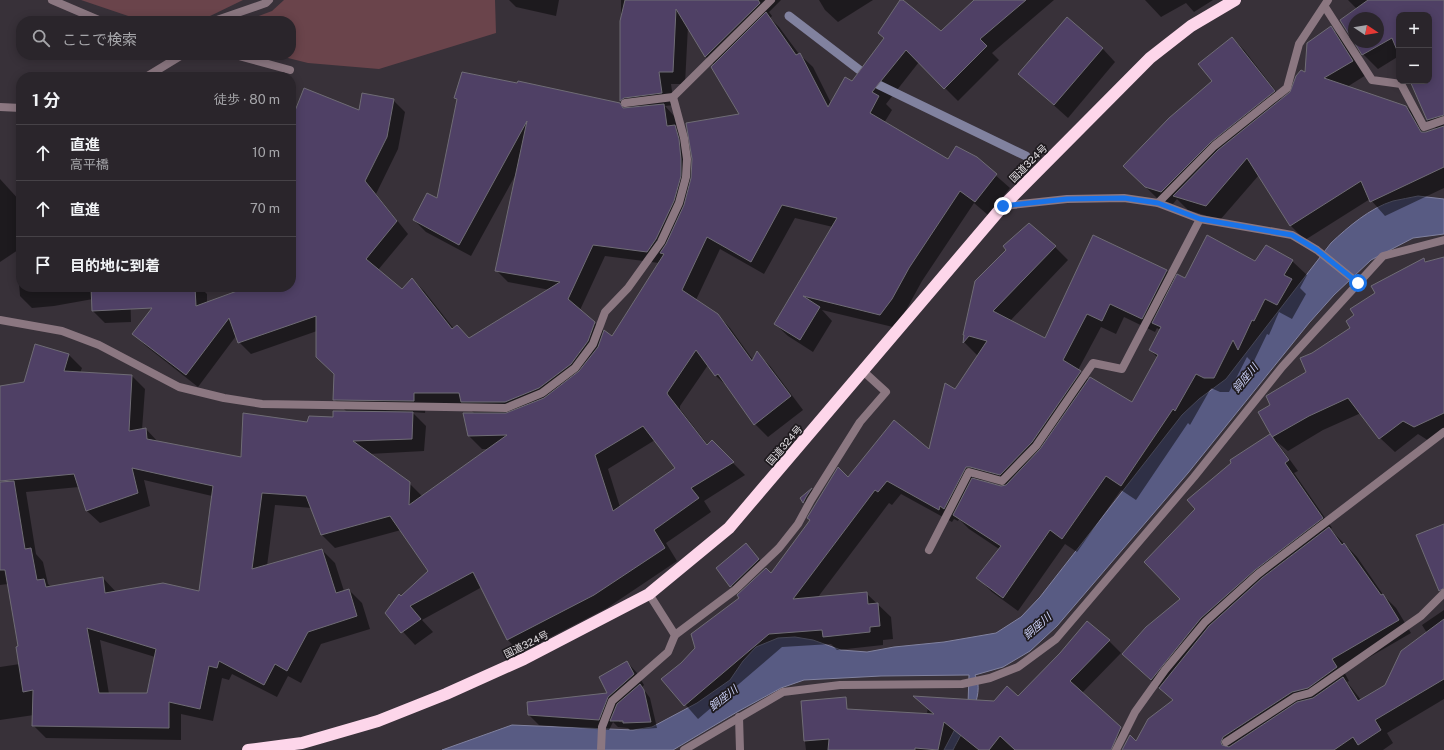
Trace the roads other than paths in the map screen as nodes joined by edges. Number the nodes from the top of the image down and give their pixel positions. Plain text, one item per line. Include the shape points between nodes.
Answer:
1 (52, 0) edge
2 (269, 0) edge
3 (771, 0) edge
4 (1236, 0) edge
5 (1326, 3) edge
6 (89, 16) edge
7 (228, 16) edge
8 (174, 60) edge
9 (253, 60) edge
10 (290, 70) dead end
11 (154, 72) edge
12 (673, 97) junction
13 (625, 103) dead end
14 (0, 108) edge
15 (16, 108) edge
16 (1444, 120) edge
17 (1158, 203) junction
18 (1003, 206) junction
19 (1200, 219) junction
20 (1444, 240) edge
21 (1358, 283) junction
22 (0, 320) edge
23 (863, 371) junction
24 (1444, 432) edge
25 (929, 550) dead end
26 (1444, 593) edge
27 (650, 594) junction
28 (675, 636) junction
29 (739, 717) junction
30 (1226, 742) dead end
31 (248, 750) edge
32 (601, 750) edge
33 (684, 750) edge
34 (740, 750) edge
35 (1116, 750) edge

1 - 6 street
2 - 7 street
3 - 12 street
4 - 18 highway, 国道324号 via 1191,26 1150,58
5 - 16 street via 1372,80 1401,84 1424,126
5 - 17 street via 1299,44 1287,88 1214,146
8 - 11 street
9 - 10 street
12 - 13 street
12 - 22 street via 684,138 686,178 679,203 661,242 628,288 605,312 593,344 575,368 542,393 506,408 262,404 224,398 179,386 99,345 62,331
14 - 15 street
17 - 18 street via 1124,198 1067,199
17 - 19 street
18 - 23 highway, 国道324号
19 - 21 street via 1292,235 1317,250
19 - 25 street via 1122,369 1093,363 1036,446 1002,481 969,472
20 - 21 street via 1383,256
21 - 29 street via 1282,367 1194,477 1056,639 1018,667 990,678 962,684 840,685 783,692
23 - 27 highway, 国道324号 via 729,528
23 - 28 street via 886,392 860,422 798,524 779,548 735,590
24 - 35 street via 1258,574 1205,622 1165,670 1135,712
26 - 30 street via 1421,616 1310,693 1294,697
27 - 28 street
27 - 31 highway, 国道324号 via 524,659 378,721 302,743
28 - 32 street via 668,652 612,701 602,727
29 - 33 street
29 - 34 street

